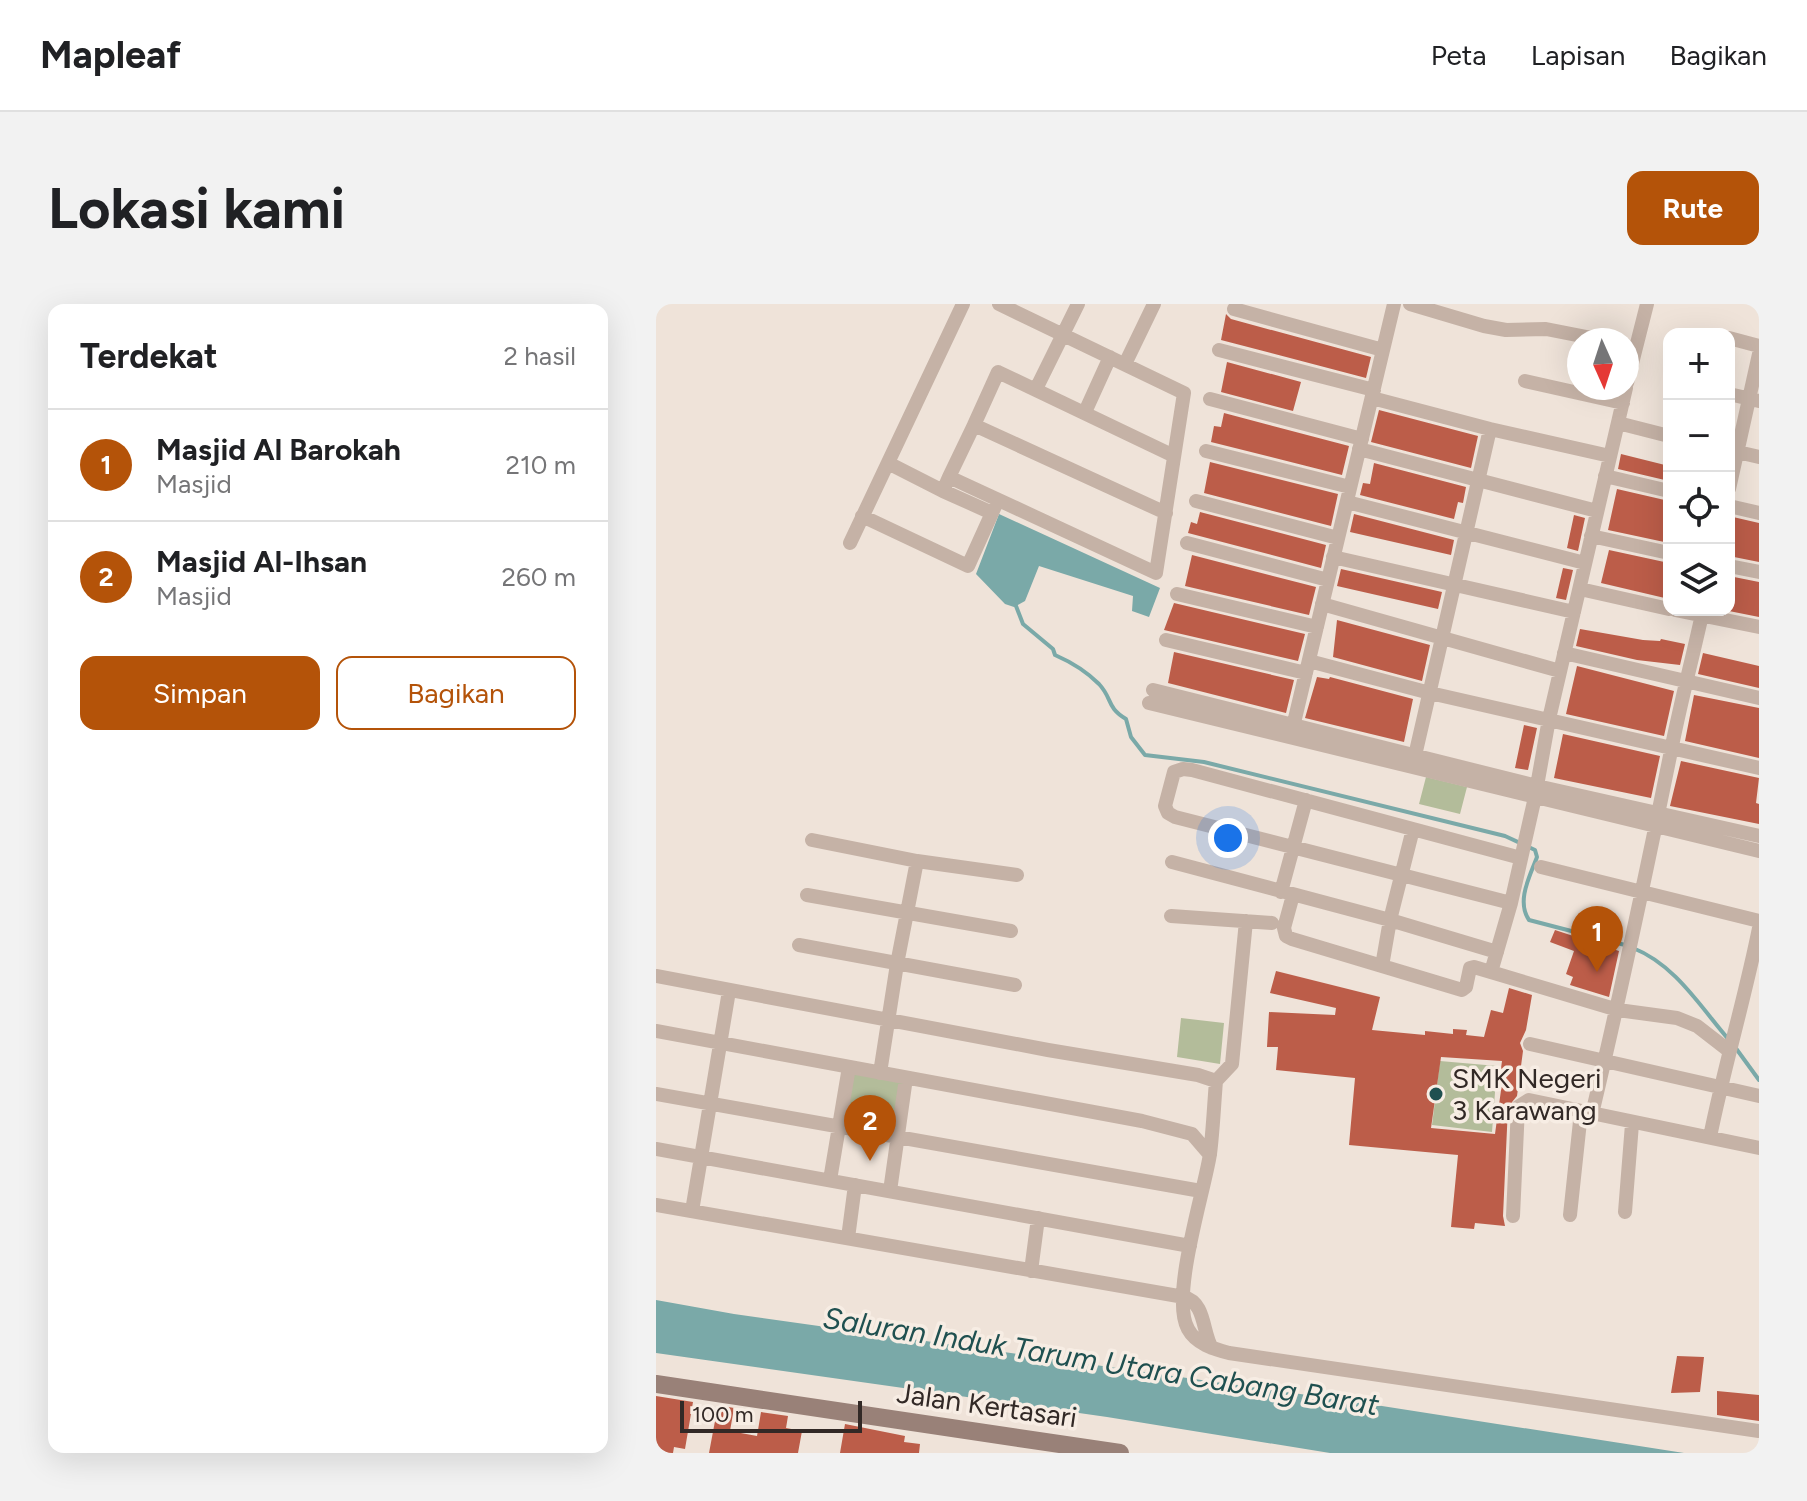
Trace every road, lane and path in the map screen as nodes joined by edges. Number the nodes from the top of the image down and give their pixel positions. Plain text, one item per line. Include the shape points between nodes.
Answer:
1 (963, 304) edge
2 (999, 304) edge
3 (1078, 304) edge
4 (1154, 304) edge
5 (1394, 304) edge
6 (1410, 304) edge
7 (1647, 304) edge
8 (1016, 308) edge
9 (1234, 309) dead end
10 (1638, 328) edge
11 (1567, 333) edge
12 (1063, 334) junction
13 (1735, 340) edge
14 (1759, 346) edge
15 (1219, 350) dead end
16 (1383, 350) junction
17 (1759, 354) edge
18 (1110, 357) junction
19 (1125, 364) junction
20 (1525, 381) dead end
21 (1567, 385) edge
22 (1036, 389) junction
23 (1373, 394) junction
24 (1210, 399) dead end
25 (1623, 400) edge
26 (1754, 400) edge
27 (1085, 412) junction
28 (1618, 423) junction
29 (974, 425) junction
30 (1490, 429) junction
31 (1663, 434) edge
32 (1361, 444) junction
33 (1735, 446) edge
34 (1206, 451) dead end
35 (1735, 451) edge
36 (1174, 456) junction
37 (1610, 456) junction
38 (1759, 457) edge
39 (888, 463) junction
40 (1605, 476) junction
41 (1479, 481) junction
42 (946, 484) junction
43 (1350, 487) junction
44 (1663, 490) edge
45 (1196, 501) dead end
46 (1347, 502) junction
47 (995, 506) junction
48 (1735, 507) edge
49 (1597, 511) junction
50 (1166, 513) junction
51 (1759, 513) edge
52 (862, 516) junction
53 (1466, 534) junction
54 (1591, 536) junction
55 (1338, 538) junction
56 (850, 543) dead end
57 (1187, 543) dead end
58 (1663, 552) edge
59 (1333, 557) junction
60 (1585, 563) junction
61 (1735, 567) edge
62 (1759, 572) edge
63 (1328, 580) junction
64 (1454, 587) junction
65 (1580, 589) junction
66 (1177, 594) dead end
67 (1322, 604) junction
68 (1663, 608) edge
69 (1574, 612) junction
70 (1701, 616) edge
71 (1714, 616) edge
72 (1317, 627) junction
73 (1759, 627) edge
74 (1442, 639) junction
75 (1166, 640) dead end
76 (1564, 653) junction
77 (1307, 667) junction
78 (1560, 671) junction
79 (1686, 681) junction
80 (1430, 693) junction
81 (1151, 697) dead end
82 (1759, 698) edge
83 (1549, 719) junction
84 (1292, 731) junction
85 (1671, 747) junction
86 (1414, 760) junction
87 (1759, 768) edge
88 (1536, 792) junction
89 (1306, 800) junction
90 (1658, 821) junction
91 (1413, 829) junction
92 (1759, 836) edge
93 (812, 840) dead end
94 (1295, 847) junction
95 (1759, 851) edge
96 (1522, 856) junction
97 (917, 861) junction
98 (1172, 862) dead end
99 (1541, 867) dead end
100 (1401, 874) junction
101 (1017, 875) dead end
102 (1642, 892) junction
103 (1287, 894) junction
104 (807, 895) dead end
105 (1511, 903) junction
106 (907, 911) junction
107 (1171, 916) dead end
108 (1390, 920) junction
109 (1246, 921) junction
110 (1759, 921) edge
111 (1272, 923) dead end
112 (1759, 928) edge
113 (1011, 931) dead end
114 (799, 945) dead end
115 (1497, 952) junction
116 (897, 964) junction
117 (1382, 966) junction
118 (1491, 972) junction
119 (656, 976) edge
120 (1754, 984) edge
121 (1015, 985) dead end
122 (729, 991) junction
123 (1618, 1010) junction
124 (887, 1020) junction
125 (656, 1031) edge
126 (719, 1043) junction
127 (1530, 1044) dead end
128 (1728, 1049) junction
129 (1605, 1061) junction
130 (849, 1067) junction
131 (880, 1073) junction
132 (906, 1078) junction
133 (1216, 1081) junction
134 (1720, 1086) junction
135 (656, 1094) edge
136 (1759, 1096) edge
137 (709, 1103) junction
138 (1586, 1113) junction
139 (1632, 1124) junction
140 (839, 1127) junction
141 (898, 1137) junction
142 (1710, 1137) junction
143 (1759, 1148) edge
144 (656, 1149) edge
145 (1210, 1155) junction
146 (700, 1156) junction
147 (830, 1180) junction
148 (855, 1185) junction
149 (890, 1191) junction
150 (1201, 1191) junction
151 (656, 1205) edge
152 (692, 1211) junction
153 (1625, 1212) dead end
154 (1570, 1215) dead end
155 (1513, 1216) dead end
156 (1038, 1218) junction
157 (848, 1238) junction
158 (1190, 1246) junction
159 (1031, 1271) junction
160 (1184, 1297) junction
161 (656, 1384) edge
162 (1759, 1431) edge
163 (1116, 1453) edge

1 - 39 street
2 - 8 street
3 - 12 street
4 - 19 street
5 - 16 street
6 - 11 street via 1484,326
7 - 10 street
8 - 12 street
9 - 16 street
12 - 18 street
12 - 22 street
13 - 14 street
15 - 23 street
16 - 23 street
17 - 26 street
18 - 19 street
18 - 27 street
19 - 36 street via 1184,393
20 - 21 street
22 - 27 street
22 - 29 street via 998,372
23 - 30 street
23 - 32 street
24 - 32 street
25 - 28 street
26 - 33 street
27 - 36 street
28 - 31 street
28 - 37 street
29 - 42 street
29 - 50 street
30 - 37 street
30 - 41 street
32 - 41 street
32 - 43 street
34 - 43 street
35 - 38 street
36 - 50 street
37 - 40 street
39 - 42 street
39 - 52 street
40 - 44 street
40 - 49 street
41 - 49 street
41 - 53 street
42 - 47 street
43 - 46 street
45 - 55 street
46 - 53 street
46 - 55 street
47 - 50 street via 1154,574
47 - 52 street via 968,566
48 - 51 street
49 - 54 street
52 - 56 street
53 - 60 street
53 - 64 street
54 - 58 street
54 - 60 street
55 - 59 street
57 - 63 street
59 - 63 street
59 - 64 street
60 - 65 street
61 - 62 street
63 - 67 street
64 - 69 street
64 - 74 street
65 - 68 street
65 - 69 street
66 - 72 street
67 - 72 street
67 - 74 street
69 - 76 street
70 - 79 street
71 - 73 street
72 - 77 street
74 - 78 street
74 - 80 street
75 - 77 street
76 - 78 street
76 - 79 street
77 - 80 street
77 - 84 street
78 - 83 street
79 - 82 street
79 - 85 street
80 - 83 street
80 - 86 street
81 - 84 street
83 - 85 street
83 - 88 street
84 - 86 street
85 - 87 street
85 - 90 street
86 - 88 street
88 - 90 street
88 - 96 street
89 - 91 street
89 - 94 street
89 - 94 street via 1183,769 1174,772 1165,806 1175,817
90 - 92 street
90 - 95 street
90 - 102 street
91 - 96 street
91 - 100 street
93 - 97 street
94 - 100 street
94 - 103 street
96 - 105 street
97 - 101 street
97 - 106 street
98 - 103 street
99 - 102 street
100 - 105 street
100 - 108 street
102 - 110 street
102 - 123 street
103 - 108 street
103 - 117 street via 1286,936
104 - 106 street
105 - 115 street
106 - 113 street
106 - 116 street
107 - 109 street
108 - 115 street
108 - 117 street
109 - 111 street
109 - 133 street via 1232,1064
112 - 120 street
114 - 116 street
115 - 118 street
116 - 121 street
116 - 124 street
117 - 118 street via 1462,990 1472,967
118 - 123 street
119 - 122 street
120 - 128 street
122 - 124 street
122 - 126 street
123 - 128 street via 1677,1018
123 - 129 street
124 - 131 street
124 - 133 street
125 - 126 street
126 - 130 street
126 - 137 street
127 - 129 street
128 - 134 street
129 - 134 street
129 - 138 street
130 - 131 street
130 - 140 street
131 - 132 street
132 - 141 street
132 - 145 street via 1179,1130 1192,1134
133 - 145 street
134 - 136 street
134 - 142 street
135 - 137 street
137 - 140 street
137 - 146 street
138 - 139 street
138 - 154 street
138 - 155 street via 1529,1100 1518,1107
139 - 142 street
139 - 153 street
140 - 141 street
140 - 147 street
141 - 149 street
141 - 150 street
142 - 143 street
144 - 146 street
145 - 150 street
146 - 147 street
146 - 152 street
147 - 148 street
148 - 149 street
148 - 157 street
149 - 156 street
150 - 158 street
151 - 152 street
152 - 157 street
156 - 158 street
156 - 159 street
157 - 159 street
158 - 160 street
159 - 160 street
160 - 162 street via 1182,1309 1195,1339 1229,1353
161 - 163 street, Jalan Kertasari

